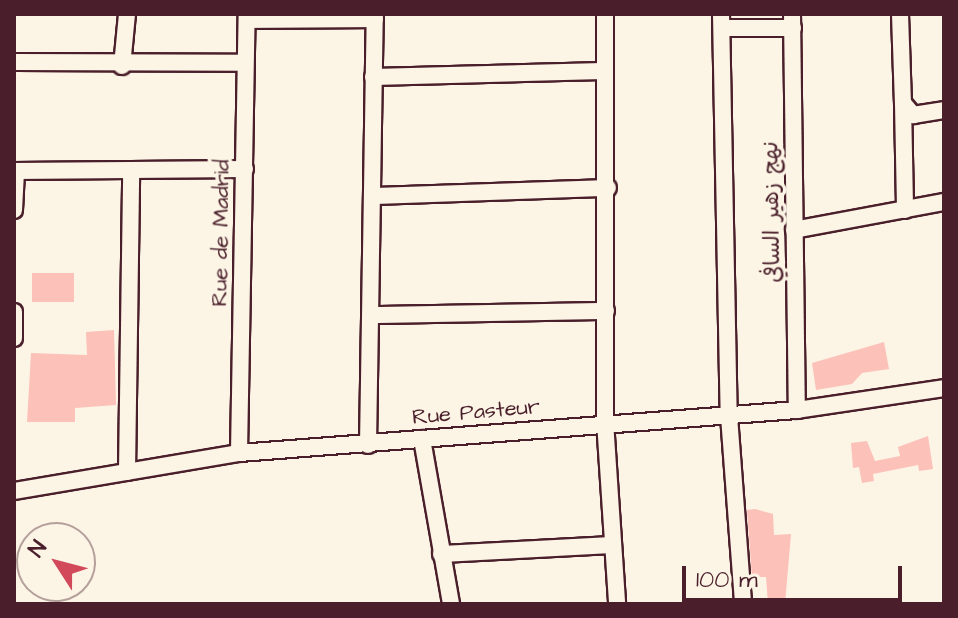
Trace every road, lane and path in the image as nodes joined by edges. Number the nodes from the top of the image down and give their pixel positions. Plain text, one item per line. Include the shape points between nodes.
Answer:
1 (127, 14) edge
2 (605, 14) edge
3 (900, 14) edge
4 (375, 16) edge
5 (247, 17) edge
6 (722, 21) edge
7 (792, 21) edge
8 (14, 62) edge
9 (245, 63) junction
10 (122, 66) junction
11 (603, 71) junction
12 (373, 77) junction
13 (903, 103) junction
14 (944, 110) edge
15 (245, 169) junction
16 (15, 171) edge
17 (131, 172) junction
18 (608, 188) junction
19 (376, 196) junction
20 (944, 202) edge
21 (14, 210) edge
22 (905, 210) junction
23 (794, 230) junction
24 (606, 311) junction
25 (14, 312) edge
26 (373, 315) junction
27 (14, 324) edge
28 (14, 338) edge
29 (944, 388) edge
30 (797, 410) junction
31 (729, 416) junction
32 (605, 421) junction
33 (422, 439) junction
34 (368, 445) junction
35 (239, 453) junction
36 (127, 472) junction
37 (14, 491) edge
38 (613, 545) junction
39 (441, 554) junction
40 (451, 604) edge
41 (617, 604) edge
42 (743, 604) edge

1 - 10 street
2 - 11 street
3 - 13 street
4 - 5 street
4 - 12 street
5 - 9 street, Rue de Madrid
6 - 7 street
6 - 31 street
7 - 23 street, نهج زهير السافي
8 - 10 street
9 - 10 street
9 - 15 street, Rue de Madrid
11 - 12 street
11 - 18 street
12 - 19 street
13 - 14 street via 913,115
13 - 22 street
15 - 17 street
15 - 35 street, Rue de Madrid
16 - 17 street
16 - 21 street
17 - 36 street
18 - 19 street
18 - 24 street
19 - 26 street
20 - 22 street
22 - 23 street
23 - 30 street, نهج زهير السافي
24 - 26 street
24 - 32 street
25 - 27 street
26 - 34 street
27 - 28 street
29 - 30 street, Rue Pasteur
30 - 31 street, Rue Pasteur
31 - 32 street, Rue Pasteur
31 - 42 street
32 - 33 street, Rue Pasteur
32 - 38 street
33 - 34 street, Rue Pasteur
33 - 39 street
34 - 35 street, Rue Pasteur
35 - 36 street, Rue Pasteur
36 - 37 street, Rue Pasteur
38 - 39 street
38 - 41 street
39 - 40 street

